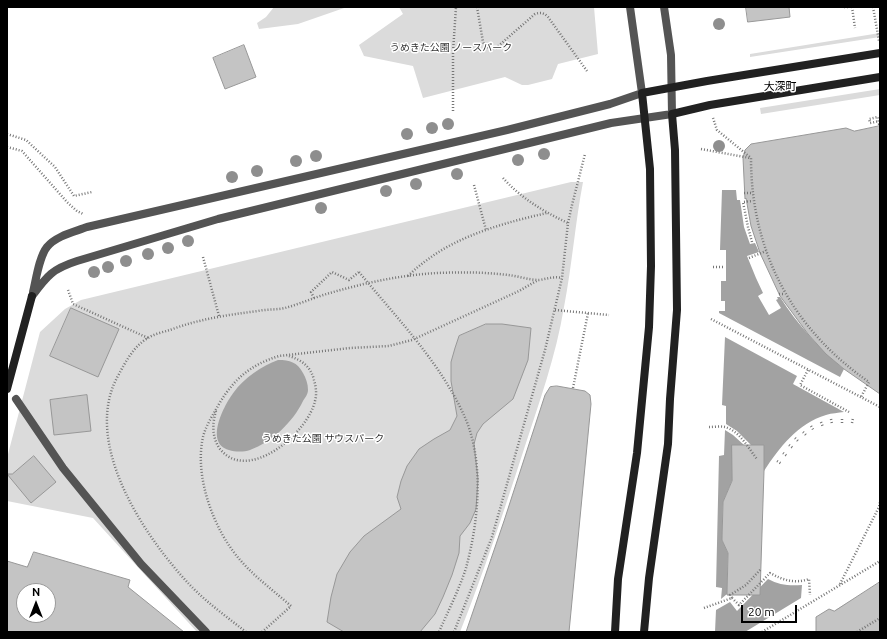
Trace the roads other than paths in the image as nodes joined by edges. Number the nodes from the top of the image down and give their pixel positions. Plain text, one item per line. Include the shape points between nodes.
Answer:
1 (630, 7) edge
2 (664, 7) edge
3 (880, 52) edge
4 (880, 77) edge
5 (672, 87) junction
6 (642, 93) junction
7 (672, 114) junction
8 (645, 118) junction
9 (32, 296) junction
10 (7, 389) edge
11 (16, 399) dead end
12 (206, 632) edge
13 (615, 632) edge
14 (644, 632) edge

1 - 6 street
2 - 5 street via 671,56
3 - 5 street
4 - 7 street via 710,105
5 - 6 street
5 - 7 street
6 - 8 street
6 - 9 street via 610,104 507,130 87,227 56,239 47,247 41,259
7 - 8 street
7 - 14 street via 675,150 677,310 668,444
8 - 9 street via 611,123 218,219 56,269
8 - 13 street via 650,170 649,327 637,453 618,579
9 - 10 street
11 - 12 street via 63,468 141,564

